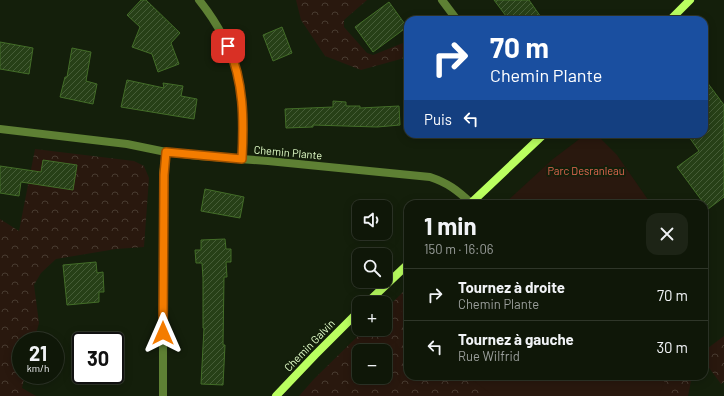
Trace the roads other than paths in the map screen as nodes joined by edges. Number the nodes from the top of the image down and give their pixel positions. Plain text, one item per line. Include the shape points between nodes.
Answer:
1 (199, 0) edge
2 (442, 0) edge
3 (690, 0) edge
4 (454, 16) edge
5 (674, 16) edge
6 (0, 129) edge
7 (539, 138) edge
8 (166, 152) junction
9 (242, 159) junction
10 (468, 200) edge
11 (474, 200) edge
12 (404, 268) edge
13 (374, 296) edge
14 (352, 318) edge
15 (163, 396) edge
16 (276, 396) edge

1 - 9 street via 212,16 232,54 242,97
2 - 4 street
3 - 5 street
6 - 8 street, Chemin Plante via 127,144
7 - 11 street
8 - 9 street, Chemin Plante
8 - 15 street
9 - 10 street, Chemin Plante via 430,178 452,186
12 - 13 street
14 - 16 street, Chemin Galvin

